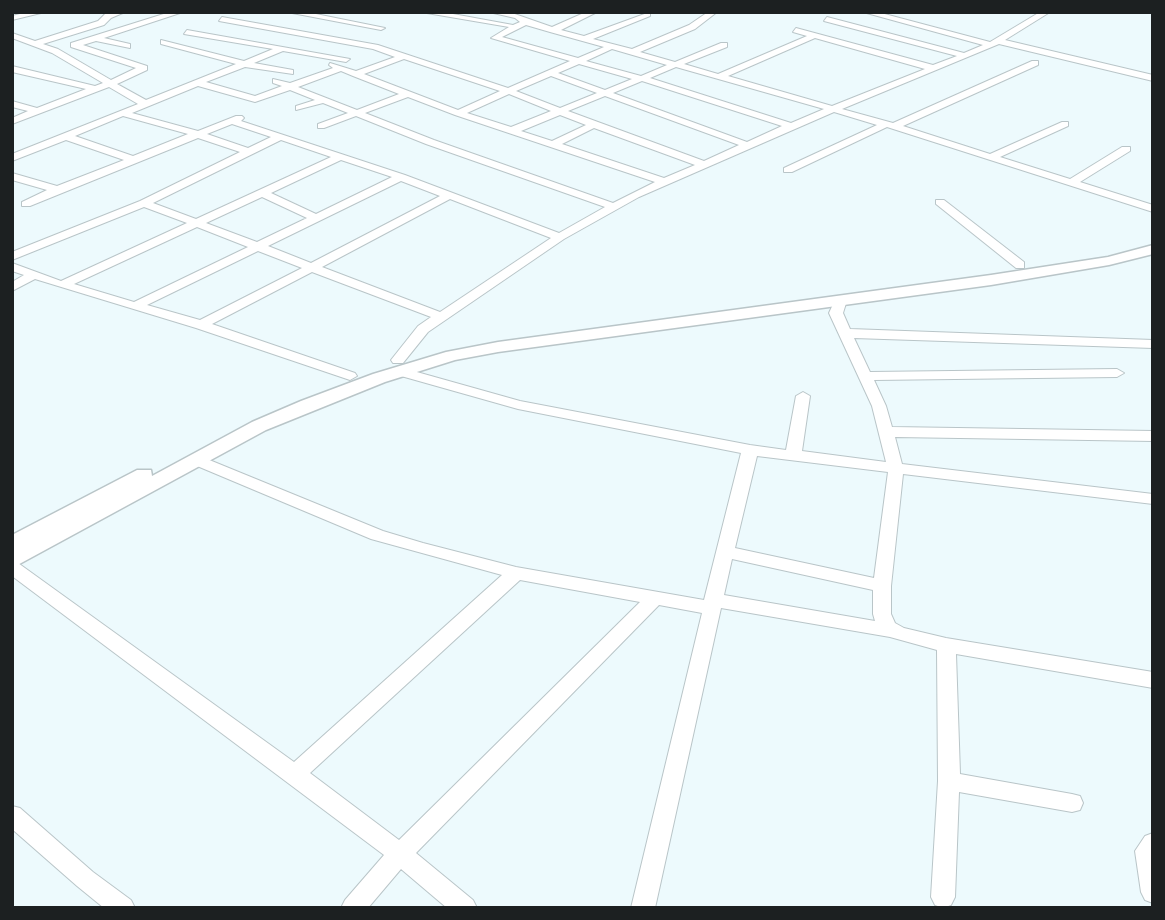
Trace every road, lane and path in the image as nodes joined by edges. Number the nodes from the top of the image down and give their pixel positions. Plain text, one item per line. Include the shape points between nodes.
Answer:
1 (41, 12) edge
2 (121, 12) edge
3 (178, 12) edge
4 (291, 12) edge
5 (425, 12) edge
6 (493, 12) edge
7 (593, 12) edge
8 (713, 12) edge
9 (867, 12) edge
10 (1046, 12) edge
11 (647, 13) edge
12 (337, 16) edge
13 (12, 18) edge
14 (222, 19) dead end
15 (827, 19) dead end
16 (393, 21) dead end
17 (526, 22) junction
18 (515, 26) junction
19 (381, 28) dead end
20 (553, 30) junction
21 (796, 30) dead end
22 (187, 32) dead end
23 (307, 33) junction
24 (12, 35) edge
25 (815, 35) junction
26 (95, 38) junction
27 (229, 38) junction
28 (587, 38) junction
29 (164, 42) dead end
30 (994, 43) junction
31 (37, 44) junction
32 (76, 45) junction
33 (724, 45) dead end
34 (127, 46) dead end
35 (613, 46) junction
36 (283, 48) junction
37 (195, 50) junction
38 (55, 51) junction
39 (633, 52) junction
40 (963, 55) junction
41 (402, 57) junction
42 (579, 61) junction
43 (328, 63) dead end
44 (1035, 63) dead end
45 (245, 64) junction
46 (344, 64) junction
47 (679, 65) junction
48 (933, 68) junction
49 (12, 69) edge
50 (290, 72) dead end
51 (550, 73) junction
52 (356, 74) junction
53 (721, 76) junction
54 (1153, 78) edge
55 (643, 79) junction
56 (276, 81) dead end
57 (111, 83) junction
58 (198, 83) junction
59 (291, 86) junction
60 (97, 89) junction
61 (508, 92) junction
62 (410, 93) junction
63 (606, 94) junction
64 (323, 100) junction
65 (12, 104) edge
66 (147, 104) junction
67 (299, 108) dead end
68 (835, 109) junction
69 (38, 111) junction
70 (353, 112) junction
71 (560, 112) junction
72 (458, 113) junction
73 (125, 114) junction
74 (244, 116) dead end
75 (12, 121) edge
76 (232, 121) junction
77 (1065, 124) dead end
78 (594, 125) junction
79 (891, 125) junction
80 (321, 126) dead end
81 (791, 126) junction
82 (511, 131) junction
83 (198, 134) junction
84 (68, 137) junction
85 (280, 137) junction
86 (552, 145) junction
87 (747, 145) junction
88 (1126, 149) dead end
89 (248, 152) junction
90 (15, 155) edge
91 (340, 157) junction
92 (992, 158) junction
93 (134, 160) junction
94 (703, 164) junction
95 (788, 170) dead end
96 (12, 176) edge
97 (401, 177) junction
98 (665, 182) junction
99 (1071, 183) junction
100 (57, 190) junction
101 (262, 193) junction
102 (450, 195) junction
103 (940, 202) dead end
104 (144, 203) junction
105 (26, 204) dead end
106 (615, 207) junction
107 (1153, 209) edge
108 (317, 219) junction
109 (197, 223) junction
110 (560, 237) junction
111 (1153, 239) edge
112 (260, 247) junction
113 (1153, 249) edge
114 (12, 256) edge
115 (1020, 265) junction
116 (12, 267) edge
117 (315, 267) junction
118 (32, 276) junction
119 (62, 285) junction
120 (12, 287) edge
121 (841, 300) junction
122 (135, 306) junction
123 (442, 317) junction
124 (201, 325) junction
125 (845, 333) junction
126 (1153, 344) edge
127 (399, 366) junction
128 (1116, 373) dead end
129 (350, 376) junction
130 (866, 376) junction
131 (803, 396) dead end
132 (303, 401) junction
133 (888, 432) junction
134 (1153, 436) edge
135 (750, 450) junction
136 (793, 457) junction
137 (196, 460) junction
138 (896, 469) junction
139 (1153, 499) edge
140 (12, 544) edge
141 (726, 552) junction
142 (12, 561) edge
143 (12, 567) edge
144 (516, 573) junction
145 (882, 586) junction
146 (655, 598) junction
147 (713, 604) junction
148 (892, 631) junction
149 (946, 645) junction
150 (1153, 680) edge
151 (295, 774) junction
152 (949, 781) junction
153 (1072, 803) dead end
154 (12, 816) edge
155 (1153, 843) edge
156 (400, 853) junction
157 (1153, 892) edge
158 (943, 897) dead end
159 (124, 908) edge
160 (353, 908) edge
161 (465, 908) edge
162 (643, 908) edge

1 - 13 street
2 - 31 street
3 - 26 street
4 - 12 street
5 - 18 street
6 - 17 street
7 - 20 street
8 - 39 street via 692,27
9 - 30 street
10 - 30 street
11 - 28 street
12 - 16 street
12 - 19 street
12 - 23 street
14 - 23 street
15 - 40 street
17 - 18 street
17 - 20 street
18 - 42 street via 495,38
20 - 28 street
21 - 25 street
22 - 27 street
23 - 41 street
24 - 31 street
25 - 48 street
25 - 53 street
26 - 32 street
26 - 34 street
27 - 36 street
27 - 37 street
28 - 35 street
29 - 37 street
30 - 40 street
30 - 54 street
31 - 38 street
32 - 38 street
32 - 57 street via 144,68
33 - 47 street
35 - 39 street
35 - 42 street
36 - 45 street
36 - 46 street
37 - 45 street
38 - 57 street
39 - 47 street
40 - 48 street
41 - 52 street
41 - 61 street
42 - 51 street
42 - 55 street
43 - 46 street
44 - 79 street
45 - 50 street
45 - 58 street
46 - 52 street
46 - 59 street
47 - 53 street
47 - 55 street
48 - 68 street
49 - 60 street
51 - 61 street
51 - 63 street
52 - 62 street
53 - 68 street
55 - 63 street
55 - 81 street
56 - 59 street
57 - 60 street
57 - 66 street
58 - 59 street via 256,99
58 - 66 street
59 - 64 street
60 - 69 street
61 - 71 street
61 - 72 street
62 - 70 street
62 - 72 street
63 - 71 street
63 - 87 street
64 - 67 street
64 - 70 street
65 - 69 street
66 - 73 street
68 - 79 street
68 - 81 street
69 - 75 street
70 - 80 street
70 - 106 street
71 - 78 street
71 - 82 street
72 - 82 street
73 - 83 street
73 - 84 street
74 - 76 street
76 - 83 street
76 - 85 street
77 - 92 street
78 - 86 street
78 - 94 street
79 - 92 street
79 - 95 street
81 - 87 street
82 - 86 street
83 - 89 street
83 - 93 street
84 - 90 street
84 - 93 street
85 - 89 street
85 - 91 street
86 - 98 street
87 - 94 street
88 - 99 street
89 - 104 street
91 - 97 street
91 - 101 street
92 - 99 street
93 - 100 street
94 - 98 street
96 - 100 street
97 - 102 street
97 - 108 street
98 - 106 street
99 - 107 street
100 - 105 street
101 - 108 street
101 - 109 street
102 - 110 street
102 - 117 street
103 - 115 street
104 - 109 street
104 - 114 street
106 - 110 street
108 - 112 street
109 - 112 street
109 - 119 street
110 - 123 street
111 - 115 street
112 - 117 street
112 - 122 street
113 - 121 street via 1109,261
115 - 127 street via 501,336
116 - 118 street
117 - 123 street
117 - 124 street
118 - 119 street
118 - 120 street
119 - 122 street
121 - 125 street via 836,313
121 - 127 street via 498,346
122 - 124 street
123 - 127 street via 423,329
124 - 129 street
125 - 126 street
125 - 130 street
127 - 129 street
127 - 132 street
127 - 135 street via 518,405
128 - 130 street
129 - 132 street
130 - 133 street
131 - 136 street
132 - 137 street
132 - 140 street via 238,425
133 - 134 street
133 - 138 street
135 - 136 street
135 - 141 street
136 - 138 street
137 - 142 street
137 - 144 street via 377,535
138 - 139 street
138 - 145 street
141 - 145 street
141 - 147 street
143 - 151 street
144 - 146 street
144 - 151 street
145 - 148 street via 882,614
146 - 147 street
146 - 156 street
147 - 148 street
147 - 162 street
148 - 149 street
149 - 150 street
149 - 152 street
151 - 156 street
152 - 153 street
152 - 158 street
154 - 159 street
155 - 157 street via 1146,851
156 - 160 street
156 - 161 street

